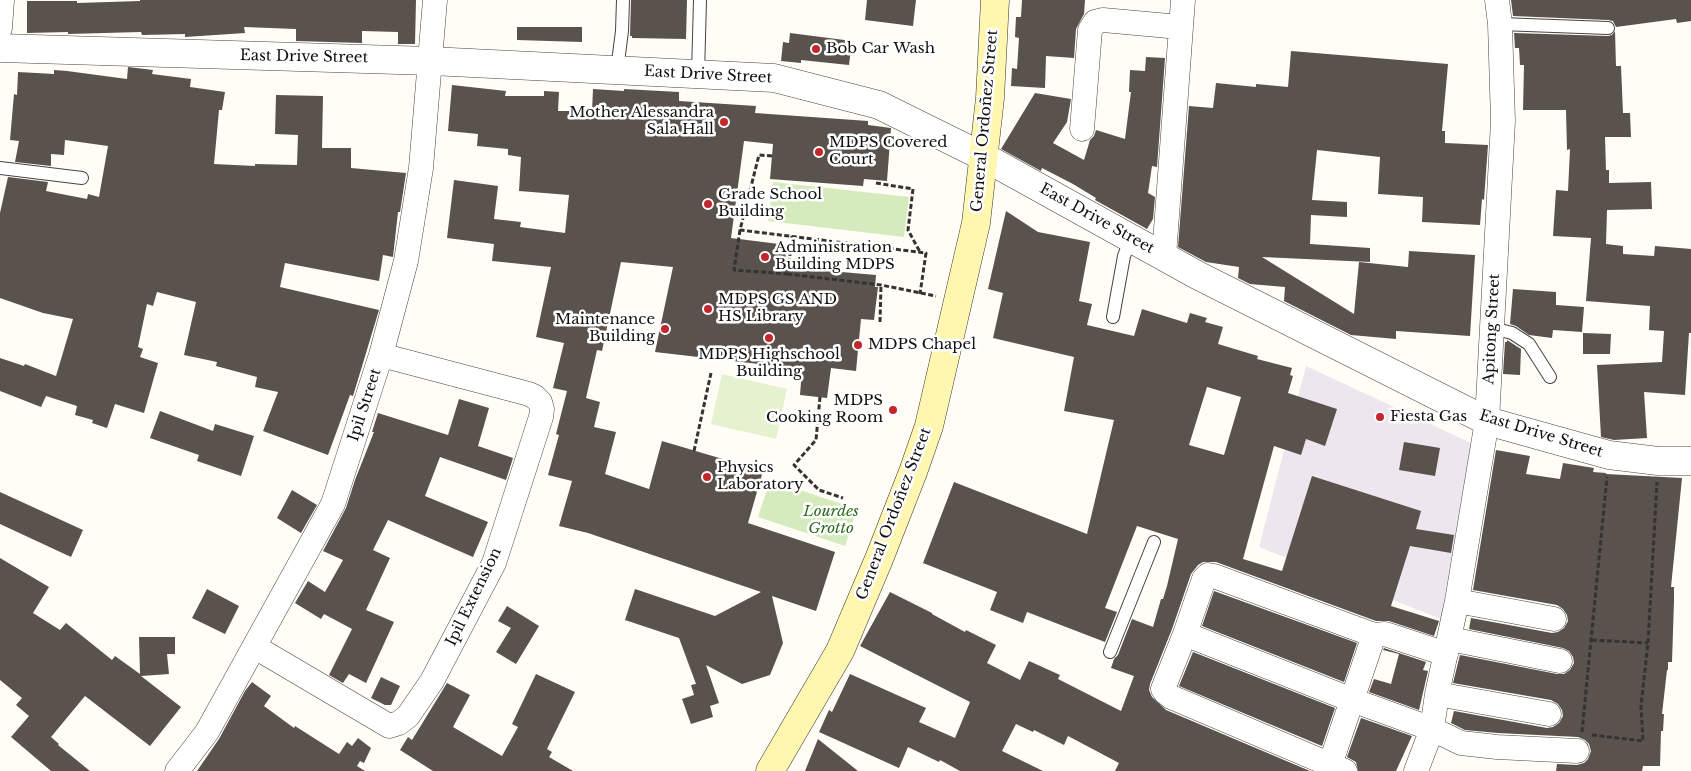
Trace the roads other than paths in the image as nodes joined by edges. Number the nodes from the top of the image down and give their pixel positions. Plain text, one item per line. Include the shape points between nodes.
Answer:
1 (2, 0) edge
2 (435, 0) edge
3 (622, 0) edge
4 (700, 0) edge
5 (995, 0) edge
6 (1182, 0) edge
7 (1497, 0) edge
8 (1500, 24) junction
9 (1180, 27) junction
10 (0, 28) edge
11 (1608, 28) dead end
12 (0, 48) edge
13 (431, 61) junction
14 (617, 70) junction
15 (698, 74) junction
16 (1082, 129) dead end
17 (984, 157) junction
18 (0, 168) edge
19 (82, 178) dead end
20 (1131, 238) junction
21 (1164, 256) junction
22 (1114, 317) dead end
23 (1492, 328) junction
24 (381, 355) junction
25 (1550, 377) dead end
26 (1487, 421) junction
27 (1691, 461) edge
28 (1154, 542) dead end
29 (1457, 602) junction
30 (1554, 619) dead end
31 (1185, 634) junction
32 (1374, 636) junction
33 (1448, 646) junction
34 (255, 647) junction
35 (1110, 652) dead end
36 (1560, 661) dead end
37 (1437, 694) junction
38 (1352, 700) junction
39 (1549, 714) dead end
40 (1432, 729) junction
41 (1579, 742) road end
42 (1338, 768) edge
43 (177, 771) edge
44 (770, 771) edge
45 (1416, 771) edge

1 - 10 street
2 - 13 street, Ipil Street
3 - 14 lane
4 - 15 lane
5 - 17 main road, General Ordoñez Street
6 - 9 street
7 - 8 street, Apitong Street
8 - 11 lane
8 - 23 street, Apitong Street via 1503,121
9 - 16 street via 1095,22 1090,30
9 - 21 street
12 - 13 street, East Drive Street
13 - 14 street, East Drive Street
13 - 24 street, Ipil Street via 413,221
14 - 15 street, East Drive Street
15 - 17 street, East Drive Street via 774,78 879,105
17 - 20 street, East Drive Street
17 - 44 main road, General Ordoñez Street via 974,232 929,426 913,472 840,651
18 - 19 lane
20 - 21 street, East Drive Street
20 - 22 lane via 1124,256
21 - 26 street, East Drive Street
23 - 25 lane via 1529,344
23 - 26 street, Apitong Street
24 - 34 street, Ipil Street via 333,504
24 - 34 street, Ipil Extension via 529,394 540,402 541,417 494,564 432,681 408,716 399,723 389,726
26 - 27 street, East Drive Street via 1609,454 1658,461
26 - 29 street, Apitong Street
28 - 35 lane
29 - 30 street
29 - 33 street, Apitong Street
31 - 32 street via 1208,575
31 - 38 street
31 - 42 street via 1164,689 1166,694
32 - 33 street via 1385,634
32 - 38 street
33 - 36 street
33 - 37 street, Apitong Street
34 - 43 street, Ipil Street via 207,732
37 - 39 street
37 - 40 street, Apitong Street
38 - 40 street
38 - 42 street
40 - 41 street via 1461,743 1497,747
40 - 45 street, Apitong Street

